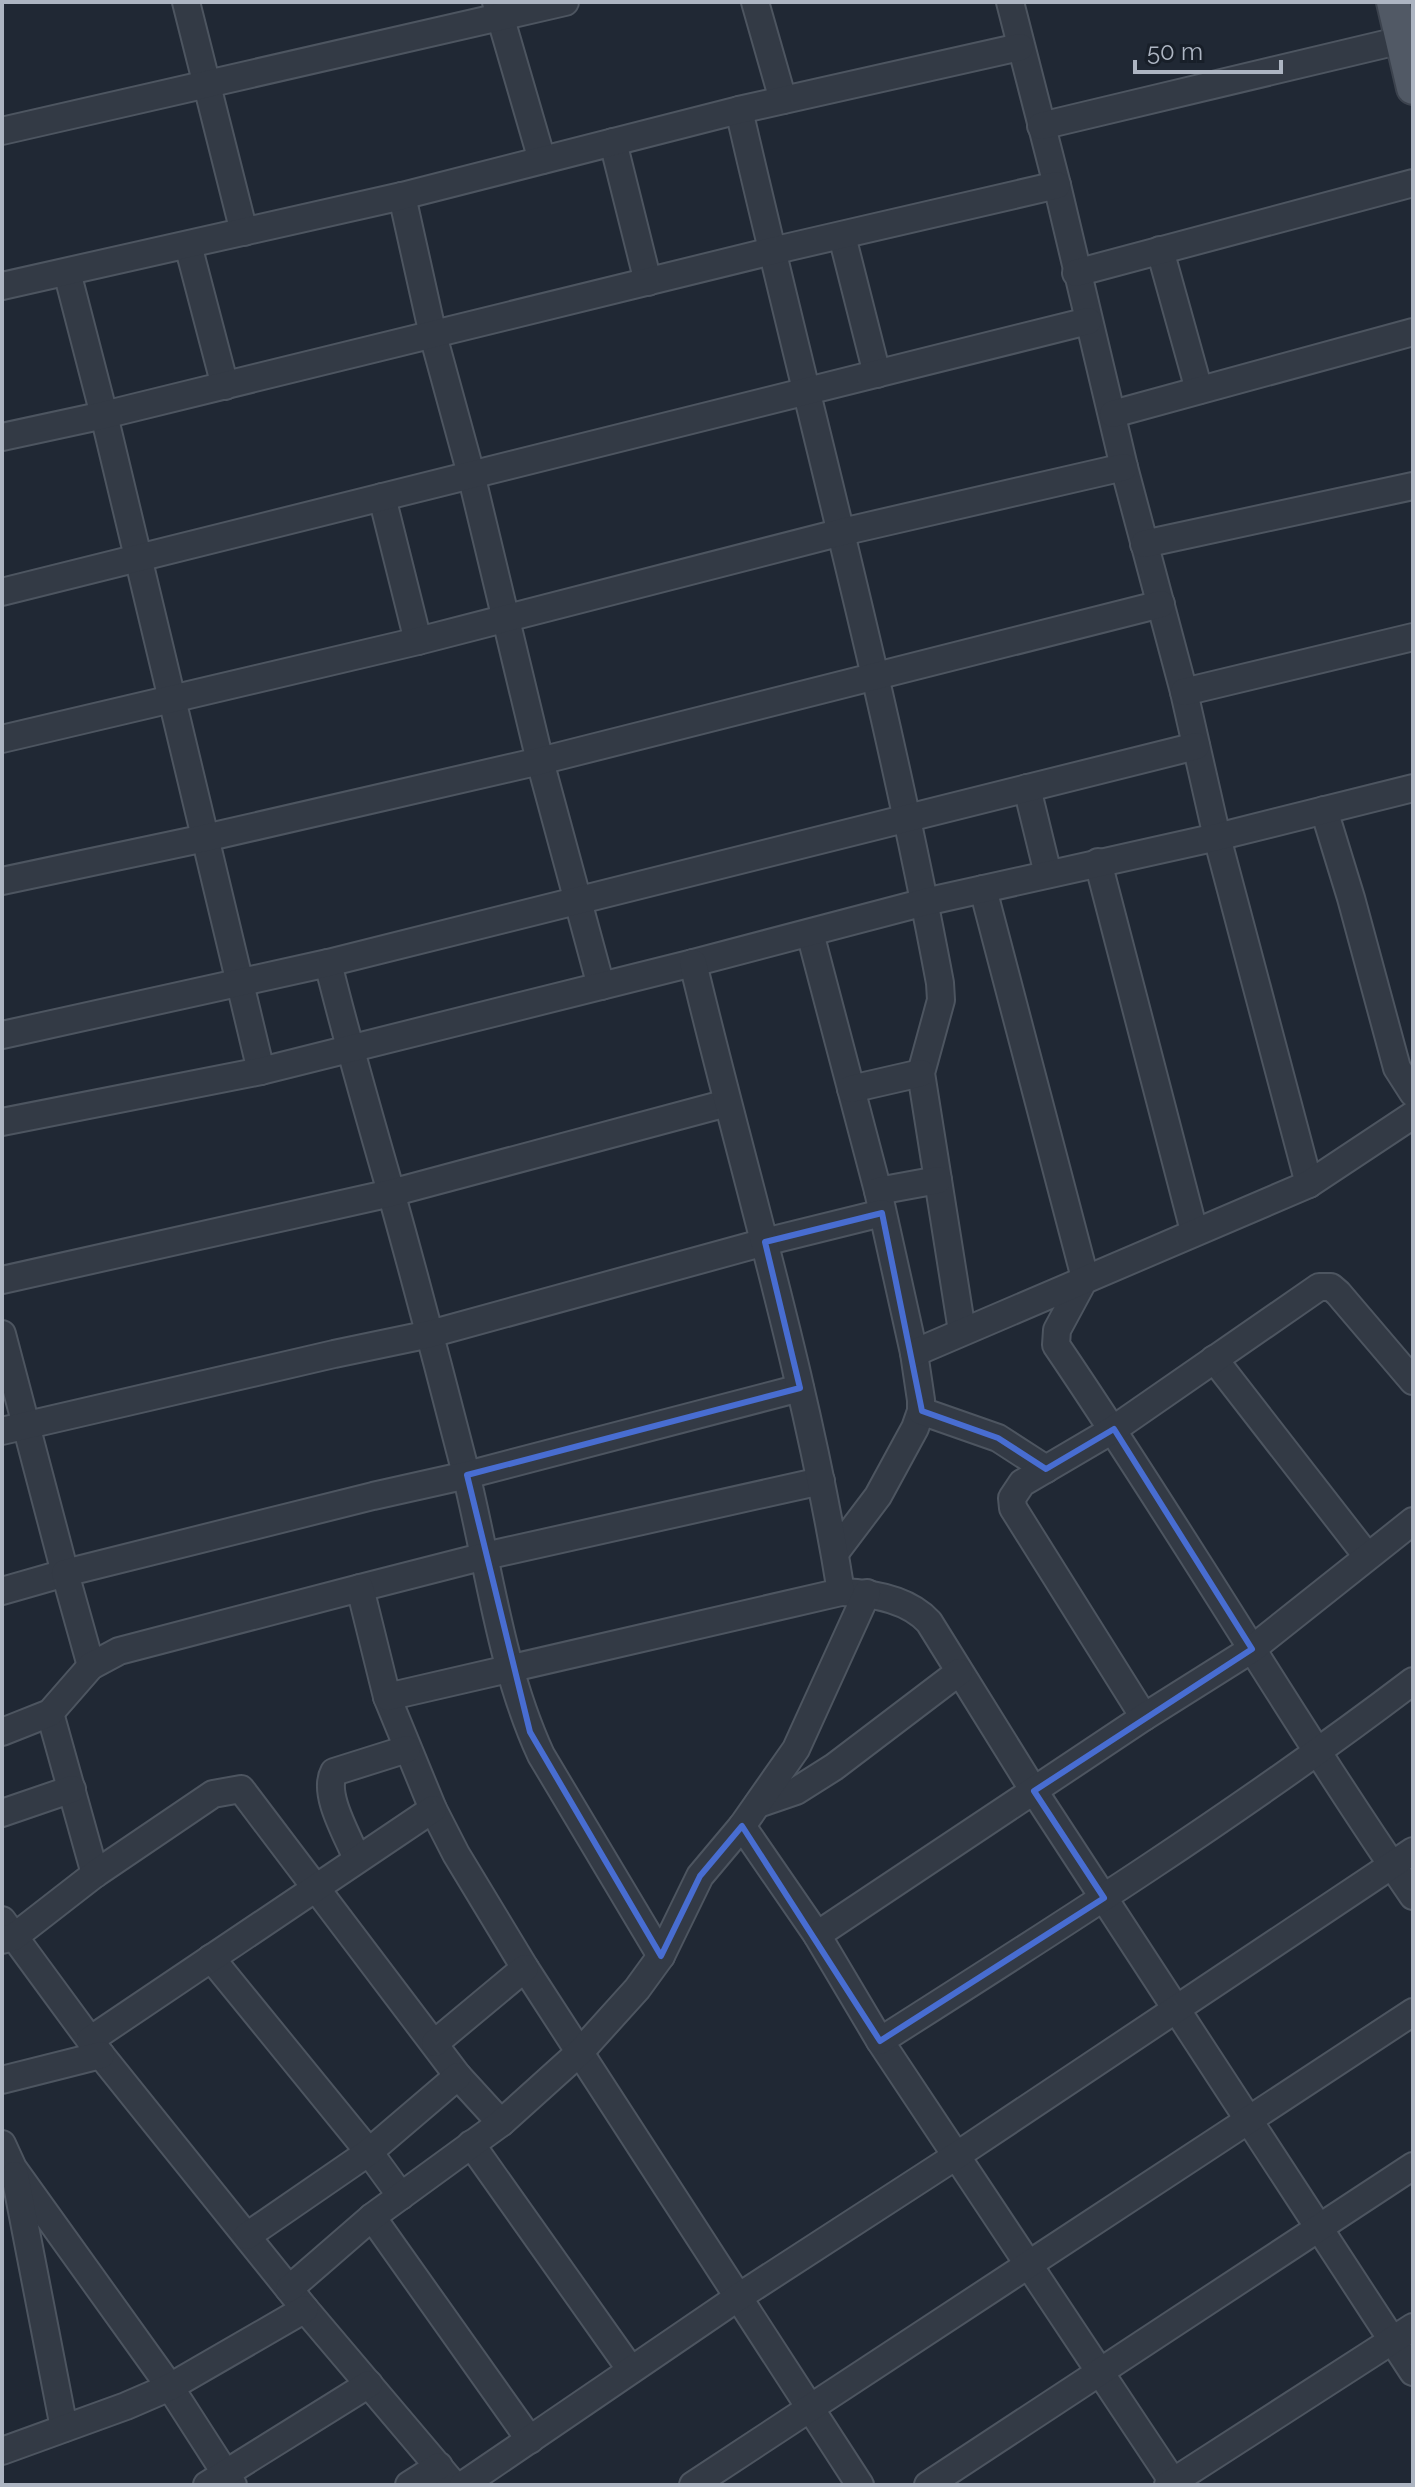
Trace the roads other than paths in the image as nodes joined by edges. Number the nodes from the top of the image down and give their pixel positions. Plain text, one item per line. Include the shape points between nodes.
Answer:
1 (186, 2) edge
2 (565, 2) edge
3 (755, 2) edge
4 (1010, 2) edge
5 (498, 10) edge
6 (1402, 23) edge
7 (1020, 47) junction
8 (209, 84) junction
9 (1413, 88) edge
10 (783, 100) junction
11 (739, 110) junction
12 (1041, 126) junction
13 (2, 131) edge
14 (613, 142) junction
15 (542, 160) junction
16 (1413, 183) edge
17 (1057, 185) junction
18 (402, 196) junction
19 (244, 232) junction
20 (842, 236) junction
21 (188, 245) junction
22 (1160, 250) junction
23 (772, 251) junction
24 (67, 272) junction
25 (1076, 273) junction
26 (648, 282) junction
27 (2, 286) edge
28 (1088, 321) junction
29 (1413, 332) edge
30 (433, 335) junction
31 (877, 374) junction
32 (225, 386) junction
33 (1199, 390) junction
34 (805, 393) junction
35 (1113, 414) junction
36 (104, 415) junction
37 (2, 437) edge
38 (1124, 467) junction
39 (471, 474) junction
40 (1413, 486) edge
41 (382, 497) junction
42 (842, 532) junction
43 (1144, 544) junction
44 (138, 559) junction
45 (2, 592) edge
46 (1161, 604) junction
47 (506, 619) junction
48 (1413, 637) edge
49 (418, 641) junction
50 (876, 676) junction
51 (1184, 692) junction
52 (170, 700) junction
53 (2, 739) edge
54 (1196, 746) junction
55 (540, 761) junction
56 (1027, 788) junction
57 (1413, 788) edge
58 (1324, 810) junction
59 (906, 817) junction
60 (1217, 837) junction
61 (205, 838) junction
62 (1098, 862) junction
63 (1048, 874) junction
64 (2, 881) edge
65 (983, 889) junction
66 (578, 901) junction
67 (925, 902) junction
68 (810, 933) junction
69 (328, 963) junction
70 (693, 963) junction
71 (239, 982) junction
72 (601, 986) junction
73 (2, 1035) edge
74 (350, 1050) junction
75 (261, 1071) junction
76 (921, 1073) junction
77 (851, 1089) junction
78 (1413, 1093) edge
79 (727, 1103) junction
80 (1413, 1115) edge
81 (2, 1122) edge
82 (938, 1180) junction
83 (1309, 1184) junction
84 (391, 1193) junction
85 (880, 1202) junction
86 (1194, 1231) junction
87 (765, 1242) junction
88 (1085, 1278) junction
89 (2, 1280) edge
90 (962, 1331) junction
91 (2, 1334) edge
92 (430, 1334) junction
93 (914, 1353) junction
94 (1214, 1359) junction
95 (1413, 1381) edge
96 (800, 1388) junction
97 (921, 1411) junction
98 (14, 1428) edge
99 (1114, 1429) junction
100 (1046, 1469) junction
101 (467, 1475) junction
102 (821, 1481) junction
103 (1413, 1521) edge
104 (835, 1553) junction
105 (485, 1556) junction
106 (1367, 1556) junction
107 (65, 1573) junction
108 (360, 1588) junction
109 (2, 1591) edge
110 (854, 1592) junction
111 (1252, 1649) junction
112 (91, 1666) junction
113 (511, 1669) junction
114 (959, 1672) junction
115 (1413, 1681) edge
116 (387, 1697) junction
117 (50, 1713) junction
118 (1144, 1717) junction
119 (2, 1732) edge
120 (407, 1749) junction
121 (1318, 1753) junction
122 (72, 1789) junction
123 (1034, 1791) junction
124 (758, 1804) junction
125 (433, 1809) junction
126 (2, 1813) edge
127 (742, 1826) junction
128 (357, 1859) junction
129 (1403, 1859) edge
130 (95, 1874) junction
131 (316, 1886) junction
132 (1413, 1896) edge
133 (1104, 1898) junction
134 (6, 1932) edge
135 (817, 1935) junction
136 (661, 1956) junction
137 (211, 1958) junction
138 (525, 1968) junction
139 (1177, 2008) junction
140 (1413, 2012) edge
141 (880, 2041) junction
142 (435, 2043) junction
143 (96, 2048) junction
144 (581, 2051) junction
145 (458, 2076) junction
146 (2, 2080) edge
147 (1250, 2120) junction
148 (501, 2123) junction
149 (471, 2144) junction
150 (369, 2152) junction
151 (8, 2156) edge
152 (956, 2156) junction
153 (1413, 2166) edge
154 (401, 2196) junction
155 (12, 2214) edge
156 (372, 2217) junction
157 (1319, 2225) junction
158 (247, 2236) junction
159 (1030, 2264) junction
160 (737, 2298) junction
161 (297, 2299) junction
162 (1403, 2333) edge
163 (631, 2370) junction
164 (1101, 2371) junction
165 (1413, 2372) edge
166 (369, 2384) junction
167 (170, 2387) junction
168 (810, 2409) junction
169 (64, 2428) junction
170 (530, 2440) junction
171 (2, 2451) edge
172 (446, 2475) edge
173 (222, 2481) edge
174 (1172, 2484) edge
175 (409, 2485) edge
176 (463, 2485) edge
177 (693, 2485) edge
178 (860, 2485) edge
179 (928, 2485) edge

1 - 8 street
2 - 5 street
3 - 10 street
4 - 7 street
5 - 8 street
5 - 15 street
6 - 9 main road
6 - 12 street
7 - 10 street
7 - 12 street
8 - 13 street
8 - 19 street
10 - 11 street
11 - 14 street
11 - 23 street
12 - 17 street
14 - 15 street
14 - 26 street
15 - 18 street
16 - 22 street
17 - 20 street
17 - 25 street
18 - 19 street
18 - 30 street
19 - 21 street
20 - 23 street
20 - 31 street
21 - 24 street
21 - 32 street
22 - 25 street
22 - 33 street
23 - 26 street
23 - 34 street
24 - 27 street
24 - 36 street
25 - 28 street
26 - 30 street
28 - 31 street
28 - 35 street
29 - 33 street
30 - 32 street
30 - 39 street
31 - 34 street
32 - 36 street
33 - 35 street
34 - 39 street
34 - 42 street
35 - 38 street
36 - 37 street
36 - 44 street
38 - 42 street
38 - 43 street
39 - 41 street
39 - 47 street
40 - 43 street
41 - 44 street
41 - 49 street
42 - 47 street
42 - 50 street
43 - 46 street
44 - 45 street
44 - 52 street
46 - 50 street
46 - 51 street
47 - 49 street
47 - 55 street
48 - 51 street
49 - 52 street
50 - 55 street
50 - 59 street
51 - 54 street
52 - 53 street
52 - 61 street
54 - 56 street
54 - 60 street
55 - 61 street
55 - 66 street
56 - 59 street
56 - 63 street
57 - 58 street
58 - 60 street
58 - 78 street via 1397,1068
59 - 66 street
59 - 67 street
60 - 62 street
60 - 83 street
61 - 64 street
61 - 71 street
62 - 63 street
62 - 86 street
63 - 65 street
65 - 67 street
65 - 88 street
66 - 69 street
66 - 72 street
67 - 68 street
67 - 76 street via 941,1000
68 - 70 street
68 - 77 street
69 - 71 street
69 - 74 street
70 - 72 street
70 - 79 street
71 - 73 street
71 - 75 street
72 - 74 street
74 - 75 street
74 - 84 street
75 - 81 street
76 - 77 street
76 - 82 street
77 - 85 street
79 - 84 street
79 - 87 street
80 - 83 street
82 - 85 street
82 - 90 street
83 - 86 street
84 - 89 street
84 - 92 street
85 - 87 street
85 - 93 street
86 - 88 street
87 - 92 street
87 - 96 street
88 - 90 street
88 - 99 street via 1057,1330 1056,1345
90 - 93 street
91 - 98 street
92 - 98 street
92 - 101 street
93 - 97 street
94 - 95 street via 1326,1285
94 - 99 street
94 - 106 street
96 - 101 street
96 - 102 street
97 - 100 street via 998,1438
97 - 104 street via 878,1496
98 - 107 street
99 - 100 street
99 - 111 street
100 - 118 street via 1022,1483 1012,1498 1013,1508
101 - 105 street
101 - 107 street
102 - 104 street
102 - 105 street
103 - 106 street
104 - 110 street
105 - 108 street
105 - 113 street
106 - 111 street
107 - 109 street
107 - 112 street
108 - 112 street via 119,1651
108 - 116 street
110 - 113 street
110 - 114 street via 918,1610
110 - 124 street via 796,1749
111 - 118 street
111 - 121 street
112 - 117 street
113 - 116 street
113 - 136 street via 541,1755
114 - 123 street
114 - 124 street via 834,1767 796,1791
115 - 121 street
116 - 120 street
117 - 119 street
117 - 122 street
118 - 123 street
120 - 125 street
120 - 128 street via 334,1772 330,1779 330,1794
121 - 129 street
121 - 133 street
122 - 126 street
122 - 130 street
123 - 133 street
123 - 135 street
124 - 127 street
125 - 128 street
125 - 138 street
127 - 135 street
127 - 136 street via 700,1876
128 - 131 street
129 - 132 street
129 - 139 street
130 - 131 street via 213,1794 236,1788
130 - 134 street
131 - 137 street
131 - 142 street
133 - 139 street
133 - 141 street
134 - 143 street
135 - 141 street
136 - 144 street
137 - 143 street
137 - 150 street
138 - 142 street
138 - 144 street
139 - 147 street
139 - 152 street
140 - 147 street
141 - 152 street
142 - 145 street
143 - 146 street
143 - 158 street
144 - 148 street
144 - 160 street
145 - 148 street
145 - 150 street
147 - 157 street
147 - 159 street
148 - 149 street
149 - 154 street
149 - 163 street
150 - 154 street
150 - 158 street
151 - 155 street
151 - 167 street
152 - 159 street
152 - 160 street
153 - 157 street
154 - 156 street
155 - 169 street
156 - 161 street
156 - 170 street
157 - 162 street
157 - 164 street
158 - 161 street
159 - 164 street
159 - 168 street
160 - 163 street
160 - 168 street
161 - 166 street
161 - 167 street
162 - 165 street
162 - 174 street
163 - 170 street
164 - 174 street
164 - 179 street
166 - 172 street
166 - 173 street
167 - 169 street
167 - 173 street
168 - 177 street
168 - 178 street
169 - 171 street
170 - 176 street
172 - 175 street

